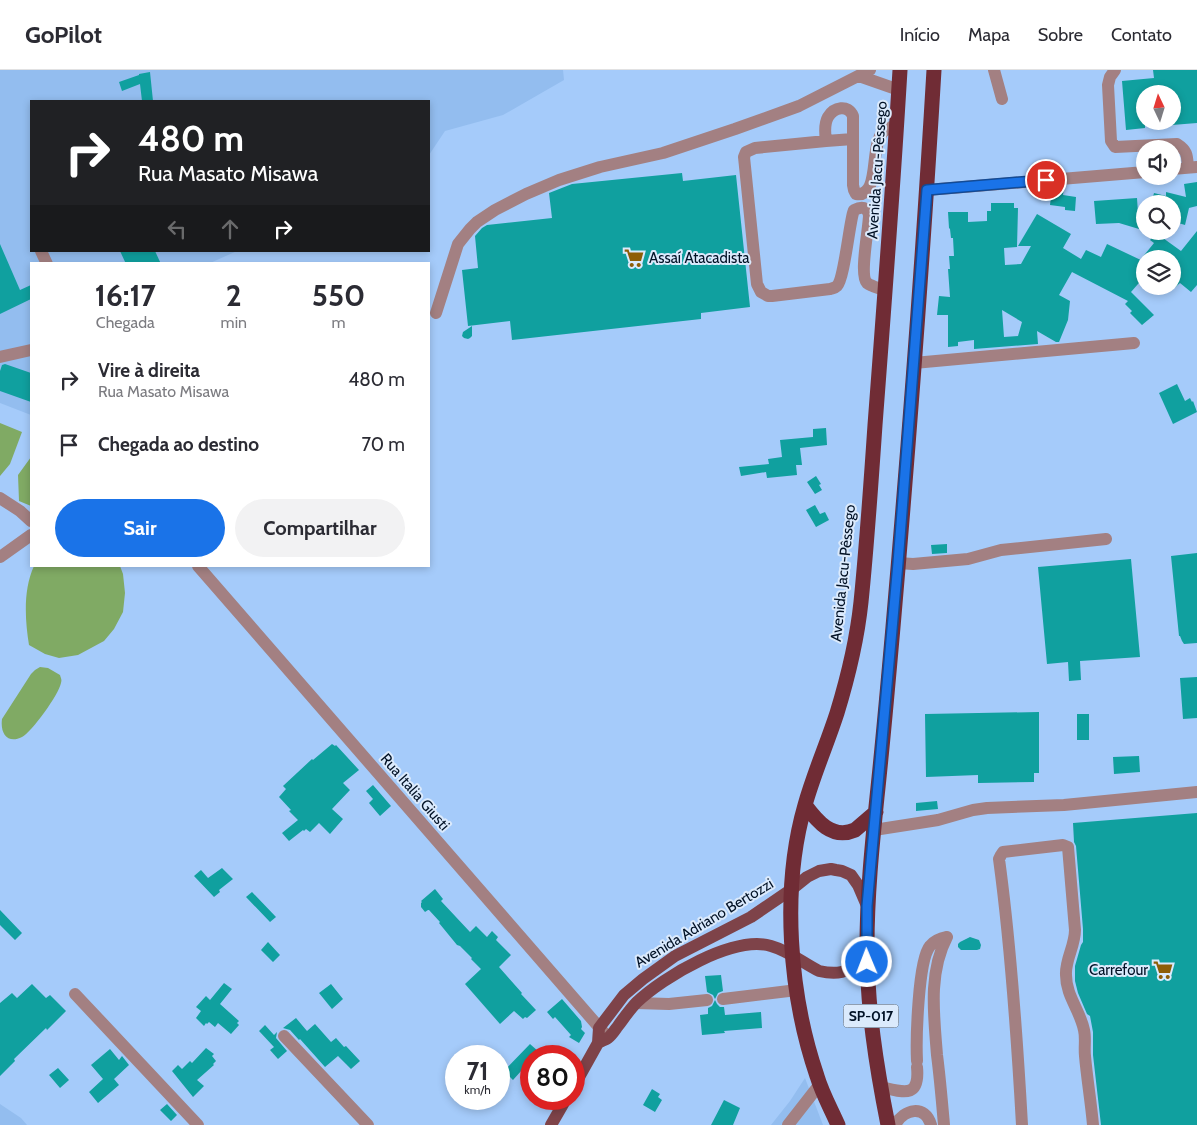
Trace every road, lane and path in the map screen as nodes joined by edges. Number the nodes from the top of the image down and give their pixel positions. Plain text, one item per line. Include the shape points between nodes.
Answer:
1 (900, 70) edge
2 (934, 70) edge
3 (994, 70) edge
4 (1115, 70) edge
5 (864, 73) edge
6 (899, 90) junction
7 (1002, 99) dead end
8 (897, 125) junction
9 (853, 139) junction
10 (826, 141) junction
11 (1193, 168) edge
12 (1136, 173) edge
13 (927, 190) junction
14 (886, 291) junction
15 (436, 313) dead end
16 (1134, 343) dead end
17 (30, 350) edge
18 (0, 357) edge
19 (914, 363) junction
20 (0, 498) edge
21 (30, 520) edge
22 (30, 536) edge
23 (1106, 539) dead end
24 (0, 557) edge
25 (898, 563) junction
26 (199, 567) edge
27 (1197, 792) edge
28 (805, 805) junction
29 (876, 812) junction
30 (874, 830) junction
31 (792, 889) junction
32 (867, 906) junction
33 (867, 948) junction
34 (792, 955) junction
35 (797, 990) junction
36 (75, 994) dead end
37 (723, 999) dead end
38 (707, 1000) dead end
39 (636, 1004) junction
40 (599, 1028) junction
41 (284, 1036) dead end
42 (604, 1040) junction
43 (585, 1069) edge
44 (820, 1084) junction
45 (881, 1087) junction
46 (560, 1110) edge
47 (198, 1125) edge
48 (368, 1125) edge
49 (551, 1125) edge
50 (788, 1125) edge
51 (838, 1125) edge
52 (888, 1125) edge
53 (895, 1125) edge
54 (931, 1125) edge
55 (944, 1125) edge
56 (1022, 1125) edge
57 (1093, 1125) edge

1 - 6 highway, Avenida Jacu-Pêssego
2 - 13 highway, SP-017
3 - 7 street
4 - 11 street via 1108,86 1111,141 1115,147 1177,144 1184,148
5 - 6 street
5 - 15 street via 798,106 735,130 559,180 495,210 477,222 458,244
6 - 8 highway, Avenida Jacu-Pêssego
8 - 9 street via 885,130 879,138 871,185 868,191 860,194 856,194 853,185
8 - 14 highway, Avenida Jacu-Pêssego
9 - 10 street
9 - 10 street via 852,114 847,108 842,108 828,118
10 - 14 street via 756,148 745,154 758,288 772,296 836,287 840,281 854,210 865,208 870,216 864,277 870,284
12 - 13 street
13 - 19 highway, SP-017
14 - 28 highway, Avenida Jacu-Pêssego via 860,604 849,670
16 - 19 street
17 - 18 street
19 - 25 highway, SP-017
20 - 21 street
22 - 24 street
23 - 25 street via 1001,550 968,559
25 - 29 highway, SP-017
26 - 40 street, Rua Italia Giusti
27 - 30 street via 1064,805 987,808
28 - 29 highway via 822,826 840,833 855,830
28 - 31 highway, Avenida Jacu-Pêssego
29 - 30 highway, SP-017
30 - 32 highway, SP-017
31 - 32 main road, Avenida Adriano Bertozzi via 819,871 842,871 858,884
31 - 34 highway, Avenida Jacu-Pêssego
31 - 40 main road, Avenida Adriano Bertozzi via 751,917 675,956 649,974 624,995
32 - 33 highway, SP-017
33 - 34 main road, Avenida Adriano Bertozzi via 854,966 844,972 819,971
33 - 45 highway, SP-017 via 871,1024
34 - 35 highway, Avenida Jacu-Pêssego
34 - 39 main road, Avenida Adriano Bertozzi via 764,944 733,948 670,977
35 - 37 street
35 - 44 highway, Avenida Jacu-Pêssego via 804,1032
36 - 47 street
38 - 39 street
39 - 42 main road, Avenida Adriano Bertozzi
40 - 42 main road, Avenida Adriano Bertozzi
41 - 48 street
42 - 43 main road, Avenida Adriano Bertozzi
44 - 50 street
44 - 51 highway, Avenida Jacu-Pêssego
45 - 52 highway, SP-017
45 - 55 street via 911,1090 918,1081 916,1047 924,961 930,945 947,937 937,963 934,987
46 - 49 main road
53 - 54 street via 900,1117 913,1111 926,1116
56 - 57 street via 1000,856 1003,852 1059,845 1068,848 1075,936 1066,974 1068,992 1084,1032

